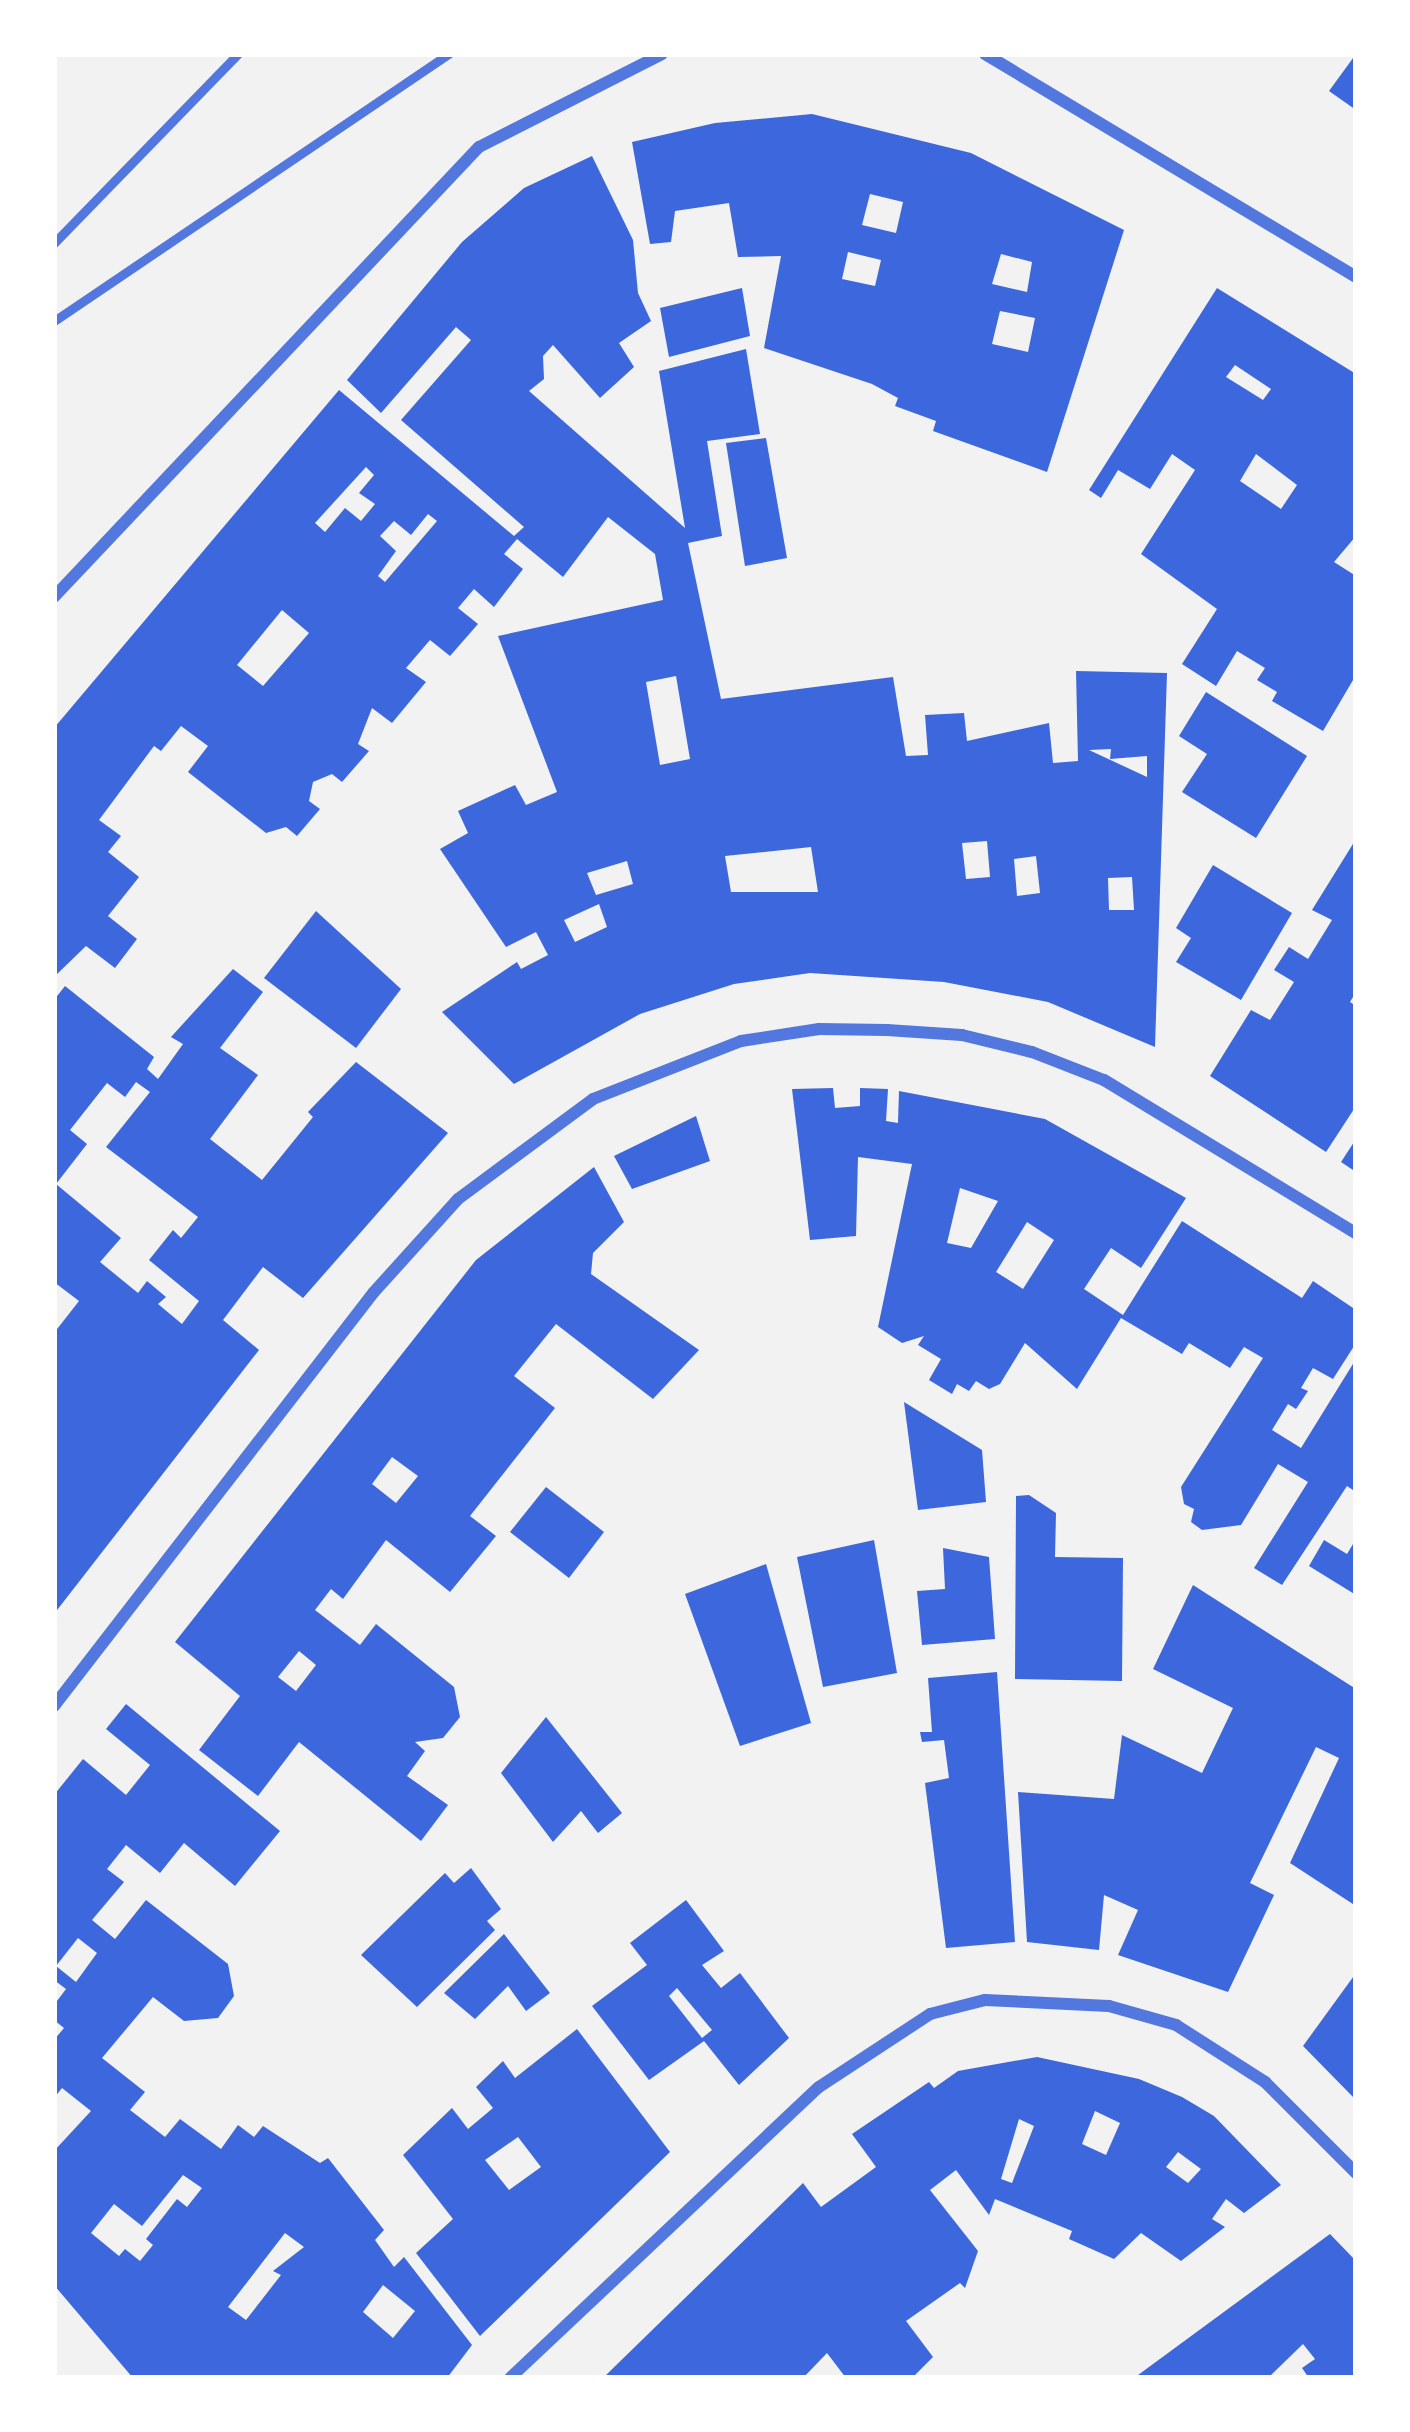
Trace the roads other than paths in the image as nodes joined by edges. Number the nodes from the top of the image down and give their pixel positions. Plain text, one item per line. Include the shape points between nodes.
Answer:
1 (238, 54) edge
2 (448, 54) edge
3 (662, 54) edge
4 (985, 54) edge
5 (54, 243) edge
6 (1356, 277) edge
7 (54, 321) edge
8 (54, 597) edge
9 (1356, 1233) edge
10 (54, 1706) edge
11 (1356, 2173) edge
12 (510, 2378) edge

1 - 5 lane
2 - 7 lane
3 - 8 street via 479,147
4 - 6 street
9 - 10 street via 1104,1080 1033,1052 887,1030 820,1029 741,1041 593,1100 458,1199 374,1292
11 - 12 street via 1265,2081 1176,2025 1108,2006 985,2000 930,2014 820,2087

